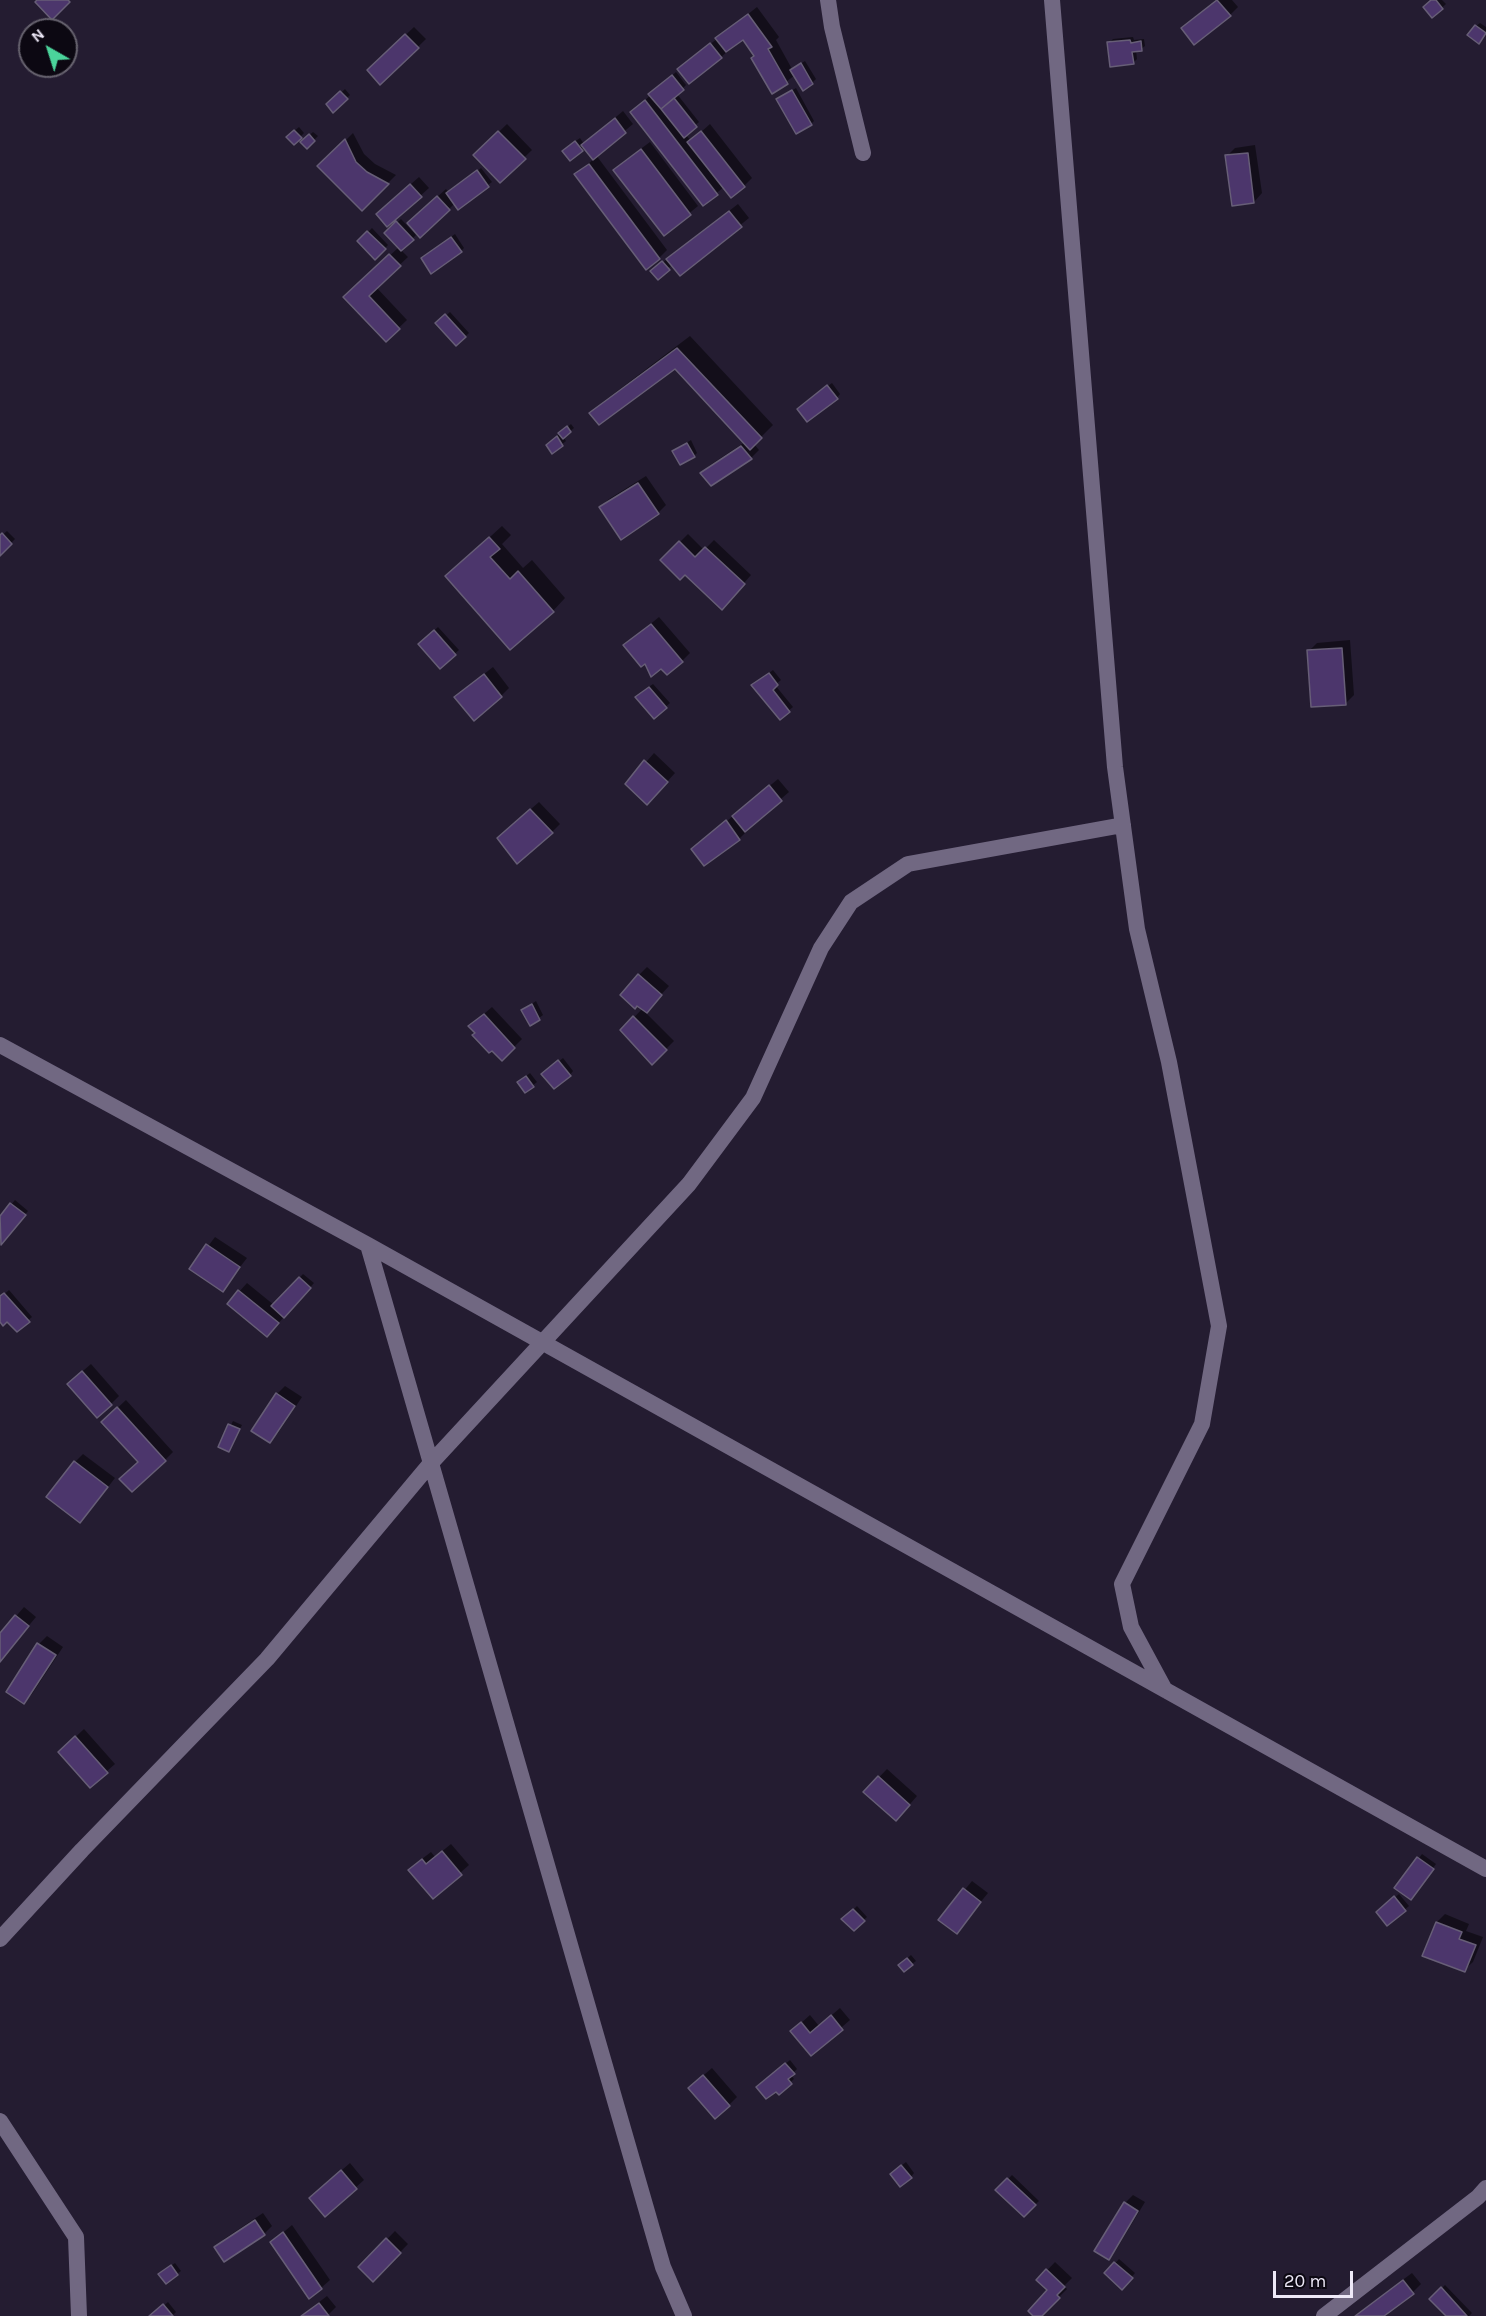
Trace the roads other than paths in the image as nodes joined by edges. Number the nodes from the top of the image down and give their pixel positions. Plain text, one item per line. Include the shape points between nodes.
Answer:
1 (828, 0) edge
2 (1052, 0) edge
3 (863, 153) dead end
4 (1123, 825) junction
5 (0, 1046) edge
6 (368, 1245) junction
7 (542, 1342) junction
8 (431, 1463) junction
9 (1165, 1690) junction
10 (1486, 1869) edge
11 (0, 1940) edge
12 (0, 2121) edge
13 (1486, 2188) edge
14 (79, 2316) edge
15 (684, 2316) edge
16 (1324, 2316) edge

1 - 3 street
2 - 4 street via 1114,756
4 - 7 street via 908,864 851,902 821,948 753,1098 689,1184
4 - 9 street via 1137,929 1169,1062 1219,1326 1202,1424 1122,1584 1131,1627
5 - 6 street
6 - 7 street
6 - 8 street
7 - 8 street
7 - 9 street
8 - 11 street via 267,1659
8 - 15 street via 663,2267
9 - 10 street
12 - 14 street via 76,2237
13 - 16 street

